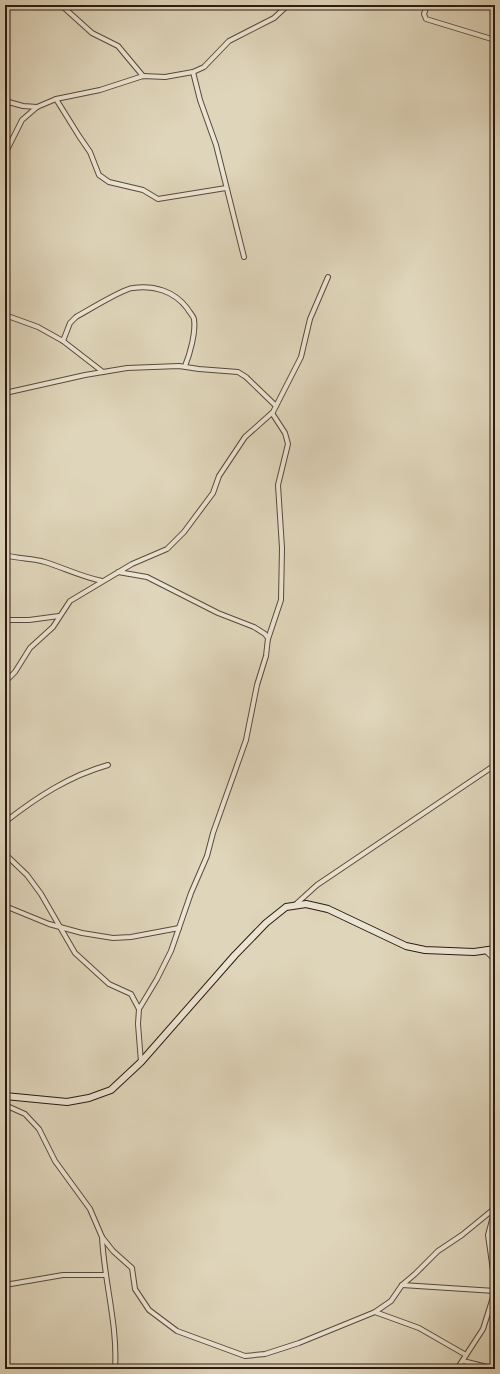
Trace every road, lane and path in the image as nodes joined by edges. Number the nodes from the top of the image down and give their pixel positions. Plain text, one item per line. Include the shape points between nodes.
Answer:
1 (62, 5) edge
2 (288, 5) edge
3 (427, 5) edge
4 (495, 40) edge
5 (194, 72) junction
6 (143, 76) junction
7 (56, 99) junction
8 (5, 101) edge
9 (37, 107) junction
10 (5, 154) edge
11 (226, 188) junction
12 (244, 257) dead end
13 (328, 277) dead end
14 (5, 314) edge
15 (63, 340) junction
16 (185, 366) junction
17 (103, 372) junction
18 (5, 393) edge
19 (276, 406) junction
20 (272, 413) junction
21 (5, 555) edge
22 (16, 558) junction
23 (5, 560) edge
24 (118, 572) junction
25 (102, 581) junction
26 (59, 616) junction
27 (5, 620) edge
28 (268, 640) junction
29 (5, 682) edge
30 (108, 765) dead end
31 (495, 765) edge
32 (5, 822) edge
33 (5, 854) edge
34 (295, 904) junction
35 (5, 906) edge
36 (59, 927) junction
37 (179, 928) junction
38 (495, 949) edge
39 (486, 951) junction
40 (495, 960) edge
41 (139, 1008) junction
42 (141, 1062) junction
43 (5, 1096) edge
44 (5, 1105) edge
45 (495, 1209) edge
46 (102, 1237) junction
47 (106, 1275) junction
48 (5, 1285) edge
49 (402, 1285) junction
50 (495, 1285) edge
51 (495, 1291) edge
52 (375, 1312) junction
53 (466, 1355) junction
54 (463, 1361) junction
55 (115, 1369) edge
56 (457, 1369) edge
57 (495, 1369) edge

1 - 6 street via 92,33 118,46
2 - 5 street via 274,18 229,41 204,67
3 - 4 street via 424,16 426,19
5 - 6 street via 165,77
5 - 11 street
6 - 7 street via 100,90
7 - 9 street
7 - 11 street via 90,152 100,175 109,182 143,190 158,199
8 - 9 street
9 - 10 street via 22,120
11 - 12 street
13 - 19 street via 310,319 301,357
14 - 15 street
15 - 16 street via 70,323 76,317 130,289 149,287 168,292 184,304 193,316 191,348
15 - 17 street
16 - 17 street via 140,367
16 - 19 street via 238,372
17 - 18 street
19 - 20 street
20 - 24 street via 245,437 219,476 206,504 176,542 167,549
20 - 28 street via 285,433 288,444 278,485 282,548 281,600
21 - 22 street
22 - 23 street
22 - 25 street via 46,562 83,577
24 - 25 street
24 - 28 street via 147,577 218,613 254,627 265,634
25 - 26 street via 70,601
26 - 27 street
26 - 29 street via 53,627 30,648 15,672
28 - 37 street via 246,740 207,856 195,881
30 - 32 street via 64,781
31 - 34 street via 317,884
33 - 36 street via 27,875
34 - 39 street via 315,905 328,909 406,946 444,952
34 - 42 street via 282,909 266,923
35 - 36 street
36 - 37 street via 117,938
36 - 41 street via 80,960 109,984 128,992
37 - 41 street via 164,966
38 - 39 street
39 - 40 street
41 - 42 street
42 - 43 street via 111,1090 89,1098 60,1102
44 - 46 street via 25,1114 39,1129 55,1161 90,1210
45 - 49 street via 438,1251
45 - 50 street via 488,1235
46 - 47 street
46 - 52 street via 132,1268 137,1294 158,1318 177,1331 241,1355 258,1355 294,1345
47 - 48 street via 64,1275
47 - 55 street via 116,1341
49 - 51 street
49 - 52 street via 391,1301
51 - 53 street via 483,1329
52 - 53 street via 419,1328
53 - 54 street
54 - 56 street
54 - 57 street

